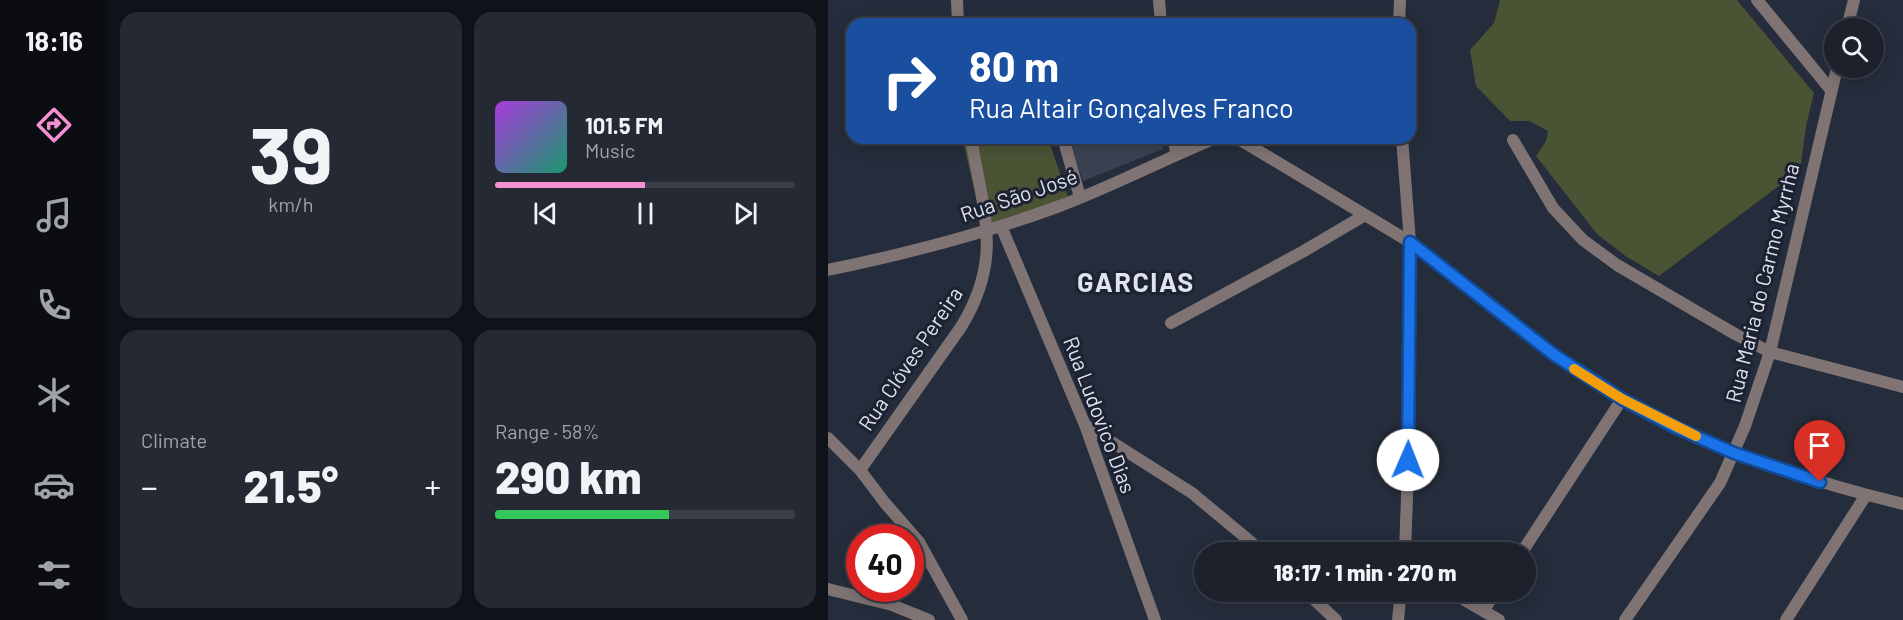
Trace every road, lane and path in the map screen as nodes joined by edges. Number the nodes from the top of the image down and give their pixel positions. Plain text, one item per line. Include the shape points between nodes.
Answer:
1 (957, 0) edge
2 (1159, 0) edge
3 (1400, 0) edge
4 (1757, 0) edge
5 (1854, 0) edge
6 (958, 18) edge
7 (1160, 18) edge
8 (1399, 18) edge
9 (1850, 18) edge
10 (1834, 78) edge
11 (1831, 90) junction
12 (1513, 140) dead end
13 (972, 144) edge
14 (1065, 144) edge
15 (1175, 144) edge
16 (1201, 144) edge
17 (1247, 144) edge
18 (1402, 144) edge
19 (1176, 154) junction
20 (1080, 197) junction
21 (1365, 215) junction
22 (1001, 226) junction
23 (988, 230) junction
24 (1410, 242) junction
25 (828, 270) edge
26 (1171, 323) dead end
27 (1770, 352) junction
28 (1903, 387) edge
29 (1622, 399) junction
30 (1085, 425) junction
31 (828, 438) edge
32 (1734, 453) junction
33 (860, 470) junction
34 (1866, 495) junction
35 (1903, 504) edge
36 (1251, 542) edge
37 (1405, 542) edge
38 (1529, 542) edge
39 (828, 588) edge
40 (1317, 602) edge
41 (1400, 602) edge
42 (1469, 602) edge
43 (1489, 602) edge
44 (1484, 610) junction
45 (929, 620) edge
46 (962, 620) edge
47 (1155, 620) edge
48 (1336, 620) edge
49 (1398, 620) edge
50 (1499, 620) edge
51 (1625, 620) edge
52 (1786, 620) edge

1 - 6 street
2 - 7 street
3 - 8 street
4 - 11 street
5 - 9 street
10 - 11 street, Rua Maria do Carmo Myrrha
11 - 27 street, Rua Maria do Carmo Myrrha
12 - 27 street via 1553,208 1584,240 1617,265
13 - 23 street, Rua Clóves Pereira
14 - 20 street
15 - 19 street
16 - 19 street, Rua São José
17 - 21 street
18 - 24 street
19 - 20 street, Rua São José
20 - 22 street, Rua São José
21 - 24 street
21 - 26 street
22 - 23 street, Rua São José
22 - 30 street, Rua Ludovico Dias
23 - 25 street, Rua São José
23 - 33 street, Rua Clóves Pereira via 985,273 973,307
24 - 29 street via 1553,354
24 - 37 street
27 - 28 street
27 - 32 street, Rua Maria do Carmo Myrrha
29 - 32 street
29 - 38 street
30 - 36 street via 1192,493
30 - 47 street, Rua Ludovico Dias
31 - 33 street
32 - 34 street
32 - 51 street, Rua Maria do Carmo Myrrha via 1720,483
33 - 46 street via 919,542
34 - 35 street
34 - 52 street
39 - 45 street via 892,605
40 - 48 street
41 - 49 street
42 - 44 street
43 - 44 street
44 - 50 street

